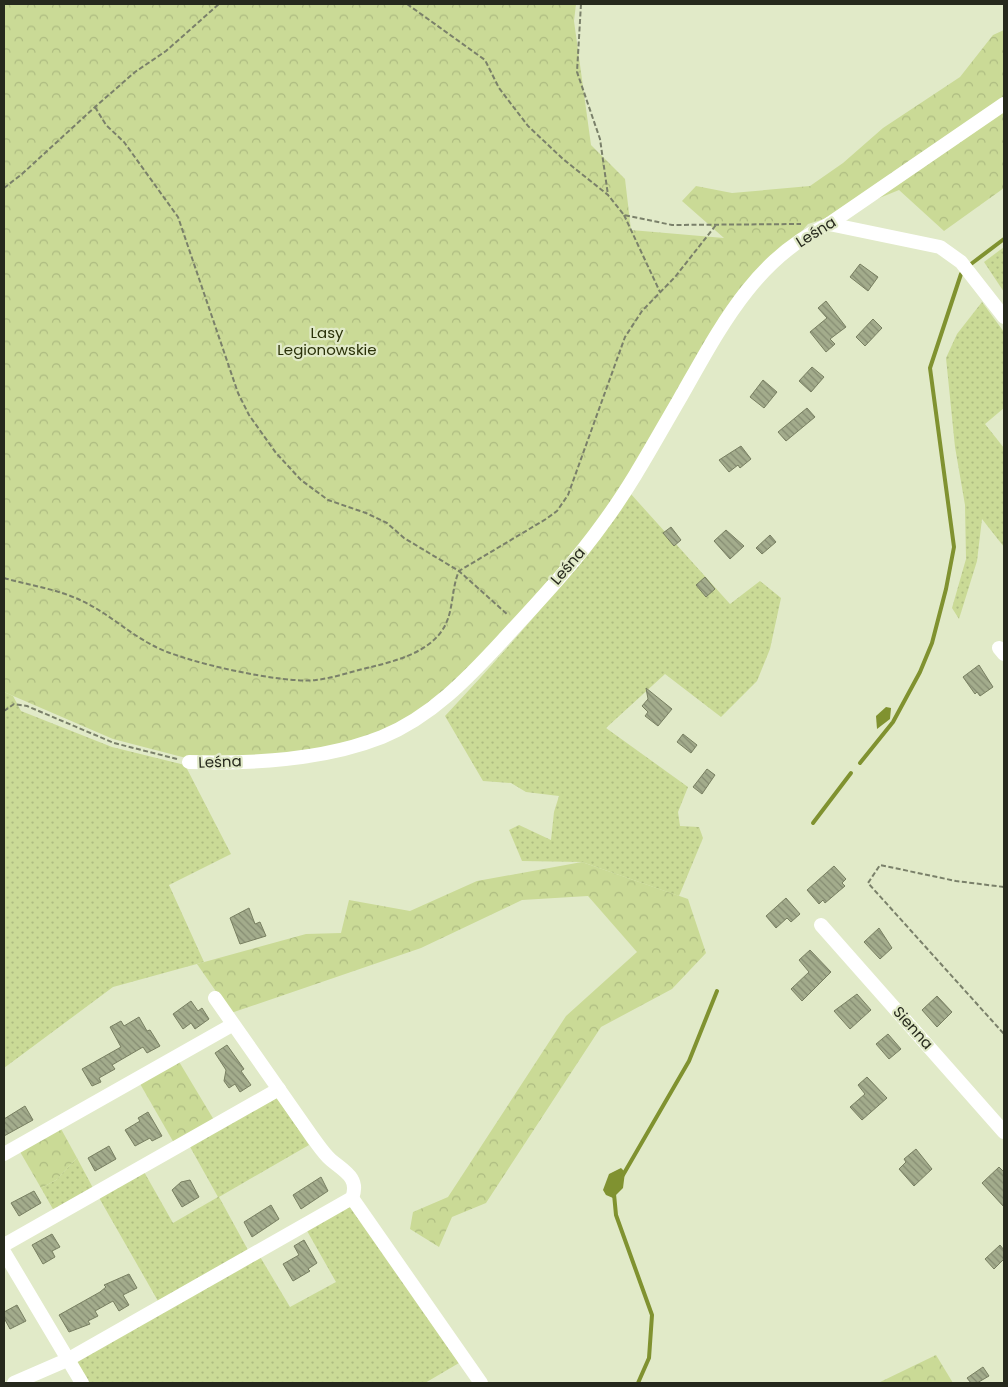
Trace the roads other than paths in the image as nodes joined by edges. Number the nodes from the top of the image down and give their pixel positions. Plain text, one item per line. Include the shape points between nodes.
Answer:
1 (1004, 104) edge
2 (829, 224) junction
3 (1004, 317) edge
4 (189, 762) road end
5 (821, 926) dead end
6 (215, 998) dead end
7 (232, 1025) junction
8 (279, 1089) junction
9 (1004, 1132) edge
10 (4, 1154) edge
11 (352, 1198) junction
12 (4, 1245) edge
13 (4, 1252) edge
14 (67, 1360) junction
15 (14, 1383) edge
16 (82, 1383) edge
17 (481, 1383) edge

1 - 2 street, Leśna
2 - 3 street via 940,247 961,262
2 - 4 street, Leśna via 805,235 763,271 741,296 653,446 604,522 474,671 430,710 382,737 313,756
5 - 9 street, Sienna
6 - 7 street
7 - 8 street
7 - 10 street
8 - 11 street via 324,1153 350,1175 354,1191
8 - 12 street
11 - 14 street
11 - 17 street
13 - 14 street
14 - 15 street
14 - 16 street

